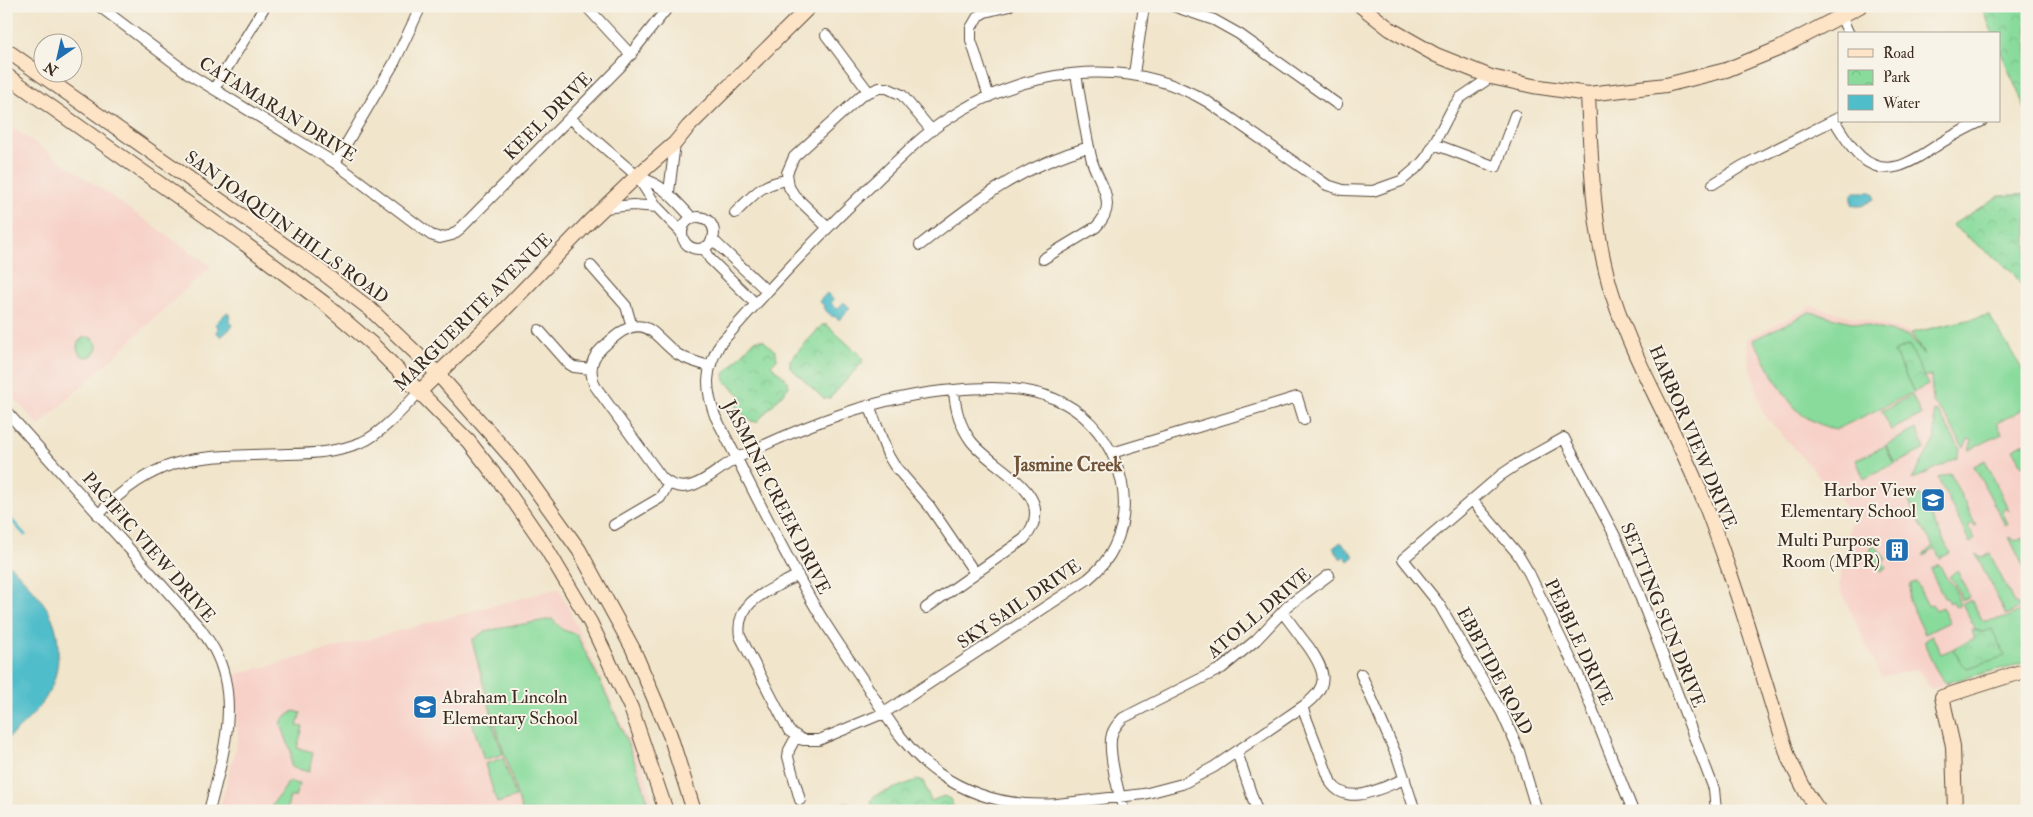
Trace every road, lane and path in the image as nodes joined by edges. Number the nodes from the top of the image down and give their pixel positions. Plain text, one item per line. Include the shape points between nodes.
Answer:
1 (98, 6) edge
2 (264, 6) edge
3 (421, 6) edge
4 (586, 6) edge
5 (669, 6) edge
6 (810, 6) edge
7 (1009, 6) edge
8 (1144, 6) edge
9 (1173, 6) edge
10 (1361, 6) edge
11 (1860, 6) edge
12 (1838, 11) edge
13 (1851, 32) edge
14 (826, 35) dead end
15 (6, 50) edge
16 (631, 55) junction
17 (1076, 74) junction
18 (1134, 74) junction
19 (6, 75) edge
20 (1490, 78) junction
21 (214, 90) junction
22 (868, 91) junction
23 (1588, 94) junction
24 (989, 97) junction
25 (1337, 104) dead end
26 (1515, 114) dead end
27 (570, 118) junction
28 (1836, 119) edge
29 (1838, 122) edge
30 (1980, 122) edge
31 (932, 131) junction
32 (675, 142) junction
33 (1434, 144) junction
34 (1089, 147) junction
35 (335, 163) junction
36 (637, 176) junction
37 (787, 180) junction
38 (1712, 184) dead end
39 (668, 192) junction
40 (657, 207) junction
41 (604, 208) junction
42 (735, 213) dead end
43 (692, 218) junction
44 (827, 227) junction
45 (682, 233) junction
46 (440, 238) joint
47 (712, 239) junction
48 (920, 245) dead end
49 (704, 247) junction
50 (1043, 259) dead end
51 (591, 266) dead end
52 (767, 291) junction
53 (756, 304) junction
54 (632, 326) junction
55 (539, 330) dead end
56 (710, 366) junction
57 (591, 368) junction
58 (438, 374) junction
59 (954, 390) junction
60 (419, 392) junction
61 (869, 406) junction
62 (6, 411) edge
63 (1304, 420) dead end
64 (1112, 453) junction
65 (737, 458) junction
66 (669, 484) junction
67 (1472, 500) junction
68 (98, 514) junction
69 (614, 525) dead end
70 (975, 573) junction
71 (798, 575) junction
72 (1329, 575) dead end
73 (926, 608) dead end
74 (1282, 612) junction
75 (2027, 670) edge
76 (1361, 674) dead end
77 (1302, 707) junction
78 (884, 712) junction
79 (796, 737) junction
80 (1236, 752) junction
81 (1405, 779) junction
82 (1120, 797) junction
83 (800, 800) dead end
84 (209, 811) edge
85 (666, 811) edge
86 (694, 811) edge
87 (1124, 811) edge
88 (1257, 811) edge
89 (1415, 811) edge
90 (1537, 811) edge
91 (1633, 811) edge
92 (1716, 811) edge
93 (1819, 811) edge
94 (1955, 811) edge

1 - 21 street, CATAMARAN DRIVE
2 - 21 street
3 - 35 street via 394,63
4 - 16 street
5 - 16 street, KEEL DRIVE
6 - 32 main road, MARGUERITE AVENUE
7 - 24 street via 978,16 971,28 971,40
8 - 18 street
9 - 25 street via 1214,20 1239,34
10 - 20 main road via 1390,29 1436,55
11 - 12 main road
12 - 13 street
12 - 23 main road via 1778,49 1726,70 1666,85
14 - 22 street
15 - 58 main road, SAN JOAQUIN HILLS ROAD via 370,309
16 - 27 street, KEEL DRIVE
17 - 18 street, JASMINE CREEK DRIVE
17 - 24 street, JASMINE CREEK DRIVE via 1034,81
17 - 34 street
18 - 33 street, JASMINE CREEK DRIVE via 1173,84 1199,96 1316,179 1343,190 1373,191 1401,181 1420,165
19 - 60 main road via 324,303 372,344
20 - 23 main road
20 - 33 street, JASMINE CREEK DRIVE via 1460,98
21 - 35 street, CATAMARAN DRIVE
22 - 31 street via 879,88 896,91
22 - 37 street via 794,157
23 - 93 main road, HARBOR VIEW DRIVE via 1596,212 1602,256 1613,296 1705,503 1789,759
24 - 31 street, JASMINE CREEK DRIVE
26 - 33 street via 1496,167
27 - 36 street
27 - 46 street, KEEL DRIVE via 461,228
28 - 38 street
29 - 30 street via 1862,158 1890,168 1905,166
31 - 44 street, JASMINE CREEK DRIVE
32 - 36 main road, MARGUERITE AVENUE
32 - 39 street
34 - 48 street via 1052,158 1008,180
34 - 50 street via 1095,173 1106,194 1106,212 1096,228
35 - 46 street, CATAMARAN DRIVE via 422,230
36 - 39 street
36 - 40 street
36 - 41 main road, MARGUERITE AVENUE
37 - 42 street via 762,187
37 - 44 street via 794,195
39 - 43 street
40 - 41 street
40 - 45 street
41 - 58 main road, MARGUERITE AVENUE
43 - 45 street
43 - 47 street via 707,220 713,229
44 - 52 street, JASMINE CREEK DRIVE
45 - 49 street via 689,246
47 - 49 street
47 - 52 street
49 - 53 street via 710,259
51 - 54 street via 626,306
52 - 53 street, JASMINE CREEK DRIVE
53 - 56 street, JASMINE CREEK DRIVE via 720,344
54 - 56 street via 645,327 678,354
54 - 57 street via 621,331 597,352
55 - 57 street via 569,364
56 - 65 street, JASMINE CREEK DRIVE via 708,399
57 - 66 street via 595,386
58 - 60 main road, MARGUERITE AVENUE
58 - 86 main road, SAN JOAQUIN HILLS ROAD via 518,465 579,550 633,649 670,735
59 - 61 street, SKY SAIL DRIVE
59 - 64 street, SKY SAIL DRIVE via 1022,390 1057,399 1091,424
59 - 70 street via 957,412 970,440 1024,487 1035,506 1034,524 1024,539
60 - 68 street, MARGUERITE AVENUE via 387,424 363,442 324,452 202,457 175,462 138,480
60 - 85 main road via 469,442 507,491 545,546 590,622 632,708
61 - 65 street, SKY SAIL DRIVE via 828,419
61 - 70 street via 894,465 930,507
62 - 68 street, PACIFIC VIEW DRIVE
63 - 64 street via 1297,397
64 - 78 street, SKY SAIL DRIVE via 1123,487 1123,517 1115,547 1100,568
65 - 66 street, SKY SAIL DRIVE via 694,485
65 - 71 street, JASMINE CREEK DRIVE
66 - 69 street via 660,498
67 - 90 street, EBBTIDE ROAD via 1403,559 1440,604 1502,713 1519,751
67 - 91 street, PEBBLE DRIVE via 1529,573 1578,674
67 - 92 street, SETTING SUN DRIVE via 1519,462 1564,438 1616,538 1638,591 1714,789
68 - 84 street, PACIFIC VIEW DRIVE via 200,628 216,652 226,684 228,729
70 - 73 street
71 - 78 street, JASMINE CREEK DRIVE via 817,610
71 - 79 street via 748,604 738,626 784,724
72 - 74 street, ATOLL DRIVE
74 - 77 street, JASMINE CREEK DRIVE via 1320,663 1323,672 1320,690
74 - 82 street, ATOLL DRIVE via 1256,640 1222,668 1123,718 1116,725 1110,742
75 - 94 main road via 1942,696 1953,746
76 - 81 street
77 - 80 street, JASMINE CREEK DRIVE
77 - 81 street via 1331,783 1340,792 1355,796
78 - 79 street, SKY SAIL DRIVE via 819,740
78 - 82 street, JASMINE CREEK DRIVE via 925,763 953,783 986,797 1039,805
79 - 83 street via 788,757
80 - 82 street, JASMINE CREEK DRIVE via 1182,784
80 - 88 street
81 - 89 street
82 - 87 street, ATOLL DRIVE

